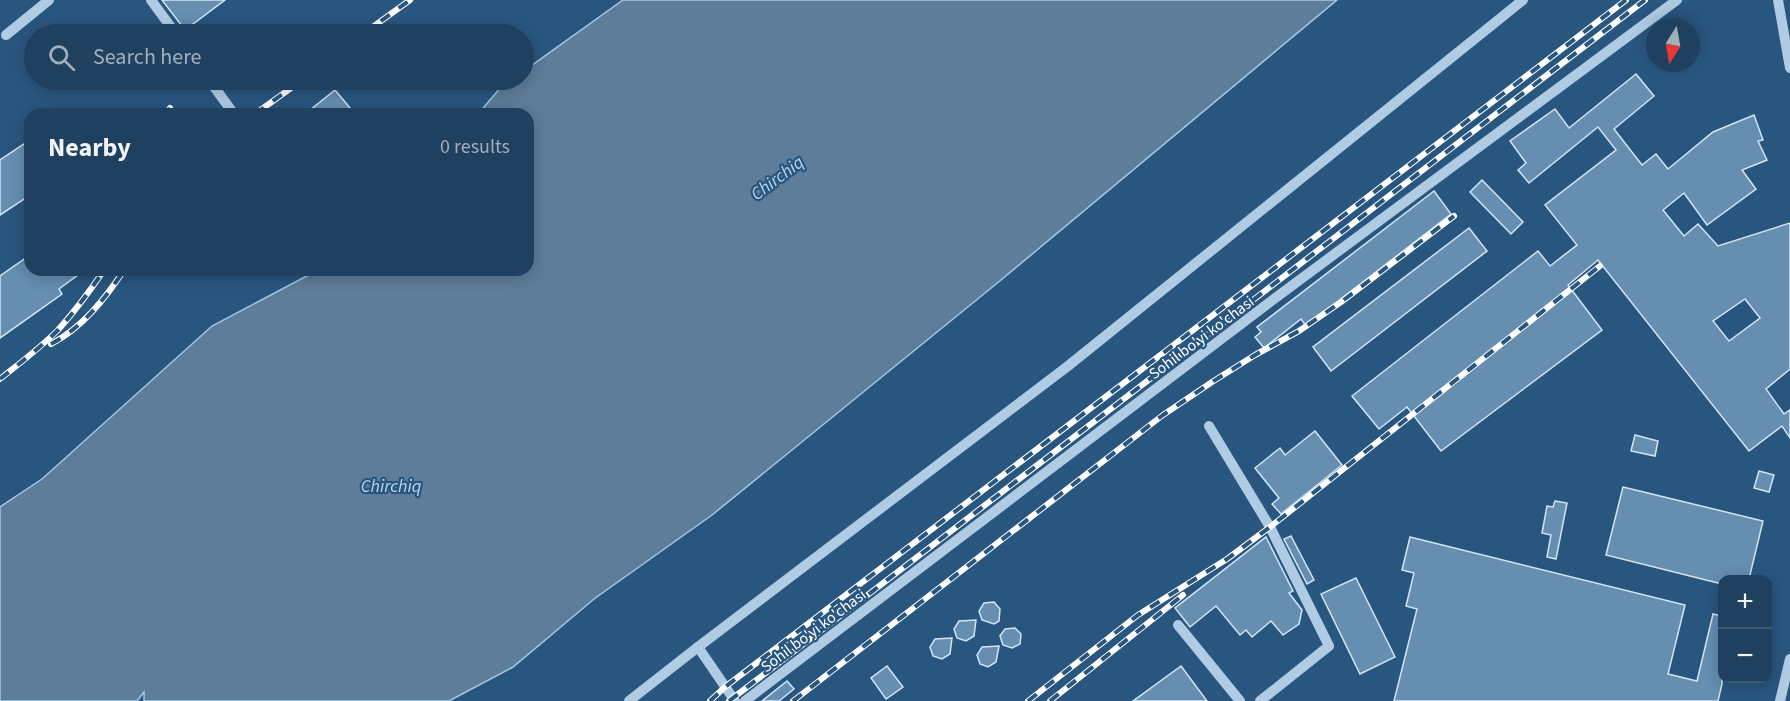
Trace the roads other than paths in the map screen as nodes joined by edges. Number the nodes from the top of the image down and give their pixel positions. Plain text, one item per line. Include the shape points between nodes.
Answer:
1 (49, 0) edge
2 (152, 0) edge
3 (1523, 0) edge
4 (1677, 0) edge
5 (1778, 0) edge
6 (169, 24) edge
7 (6, 35) dead end
8 (1790, 68) edge
9 (216, 90) edge
10 (230, 108) edge
11 (1209, 426) dead end
12 (1178, 625) dead end
13 (698, 646) junction
14 (1790, 659) edge
15 (629, 701) edge
16 (735, 701) edge
17 (745, 701) edge
18 (1240, 701) edge
19 (1260, 701) edge
20 (1780, 701) edge

1 - 7 street
2 - 6 street
3 - 13 street via 1068,366
4 - 17 street, Sohil bo'yi ko'chasi via 1278,296
5 - 8 street
9 - 10 street
11 - 19 street via 1270,527 1329,646
12 - 18 street
13 - 15 street
13 - 16 street
14 - 20 street

